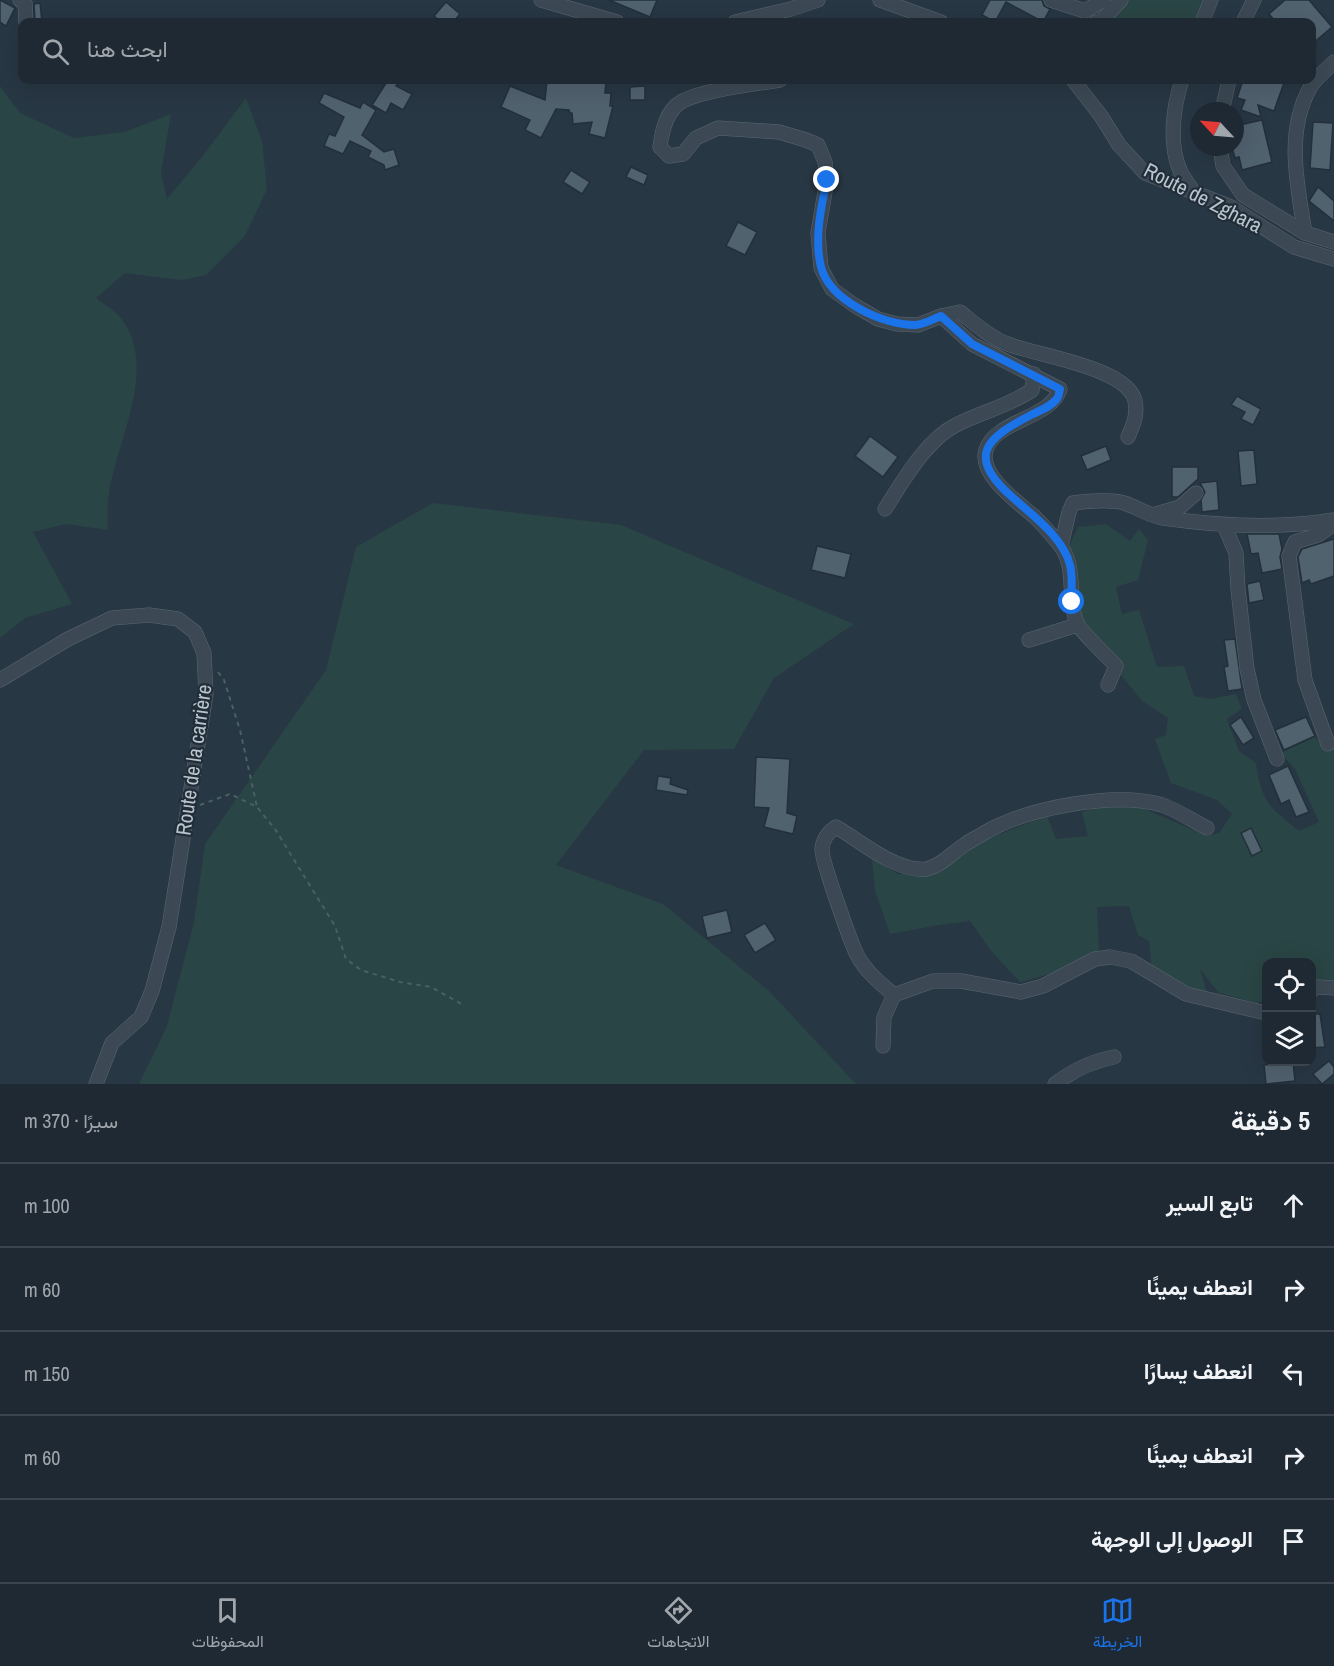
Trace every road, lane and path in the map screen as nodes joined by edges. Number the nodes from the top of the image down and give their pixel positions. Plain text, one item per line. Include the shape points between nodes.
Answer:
1 (20, 0) edge
2 (541, 0) edge
3 (818, 0) edge
4 (880, 0) edge
5 (1051, 0) edge
6 (1103, 0) edge
7 (1121, 0) edge
8 (1211, 0) edge
9 (1254, 0) edge
10 (26, 18) edge
11 (603, 18) edge
12 (752, 18) edge
13 (930, 18) edge
14 (1104, 18) edge
15 (1204, 18) edge
16 (1245, 18) edge
17 (1334, 62) edge
18 (1316, 80) edge
19 (758, 84) edge
20 (1076, 84) edge
21 (1181, 84) edge
22 (1228, 84) edge
23 (1312, 84) edge
24 (1224, 102) edge
25 (1222, 156) edge
26 (1194, 193) junction
27 (1305, 233) junction
28 (1334, 242) edge
29 (1334, 259) edge
30 (941, 316) junction
31 (1034, 374) junction
32 (1128, 437) dead end
33 (1196, 493) dead end
34 (885, 509) dead end
35 (1153, 515) junction
36 (1334, 522) edge
37 (1224, 525) junction
38 (1062, 546) junction
39 (1077, 625) junction
40 (1029, 640) dead end
41 (217, 671) dead end
42 (0, 680) edge
43 (1108, 685) dead end
44 (1328, 744) dead end
45 (1277, 759) dead end
46 (257, 807) junction
47 (188, 809) junction
48 (1207, 828) dead end
49 (1316, 988) edge
50 (1334, 988) edge
51 (894, 995) junction
52 (465, 1006) dead end
53 (1262, 1011) edge
54 (883, 1046) dead end
55 (1114, 1058) dead end
56 (96, 1084) edge
57 (1054, 1084) edge

1 - 10 street via 25,3
2 - 11 street
3 - 12 street
4 - 13 street
5 - 6 street via 1085,11
7 - 14 street
8 - 15 street
9 - 16 street
17 - 18 street
19 - 30 street via 680,102 668,115 660,147 669,156 683,154 696,138 718,128 779,132 818,145 827,180 818,233 821,268 832,288 878,319 897,324 918,325
20 - 26 street, Route de Zghara via 1119,145 1145,173
21 - 26 street via 1175,102 1174,153
22 - 24 street
23 - 27 street via 1302,106 1294,144 1296,186
25 - 27 street via 1243,195
26 - 29 street, Route de Zghara via 1231,207 1294,247
27 - 28 street
30 - 31 street via 972,344
30 - 32 street via 960,312 1008,344 1107,374 1124,384 1135,399 1136,416
31 - 34 street via 1032,390 955,425 935,440
31 - 38 street via 1060,389 1057,399 993,438 985,451 987,467 996,482
33 - 35 street via 1180,507
35 - 37 street
35 - 38 street via 1122,503 1073,503
36 - 37 street
36 - 44 street via 1318,535 1295,542 1289,556 1305,680
37 - 45 street via 1236,554 1247,669 1254,700
38 - 39 street via 1071,566
39 - 40 street
39 - 43 street via 1116,666
41 - 46 path via 224,680 240,730
42 - 47 street, Route de la carrière via 112,618 149,615 178,619 195,632 204,653 206,694
46 - 47 path via 230,794
46 - 52 path via 335,926 346,959 361,970 431,987
47 - 56 street, Route de la carrière via 169,927 152,991 141,1017 112,1043
48 - 51 street via 1164,806 1136,799 1053,807 1001,823 926,869 905,866 879,855 836,826 827,833 822,851 834,891 857,955 872,977
49 - 50 street
51 - 53 street via 933,981 961,981 1021,992 1043,986 1095,958 1110,957 1131,961 1186,994
51 - 54 street via 884,1017
55 - 57 street via 1097,1060

